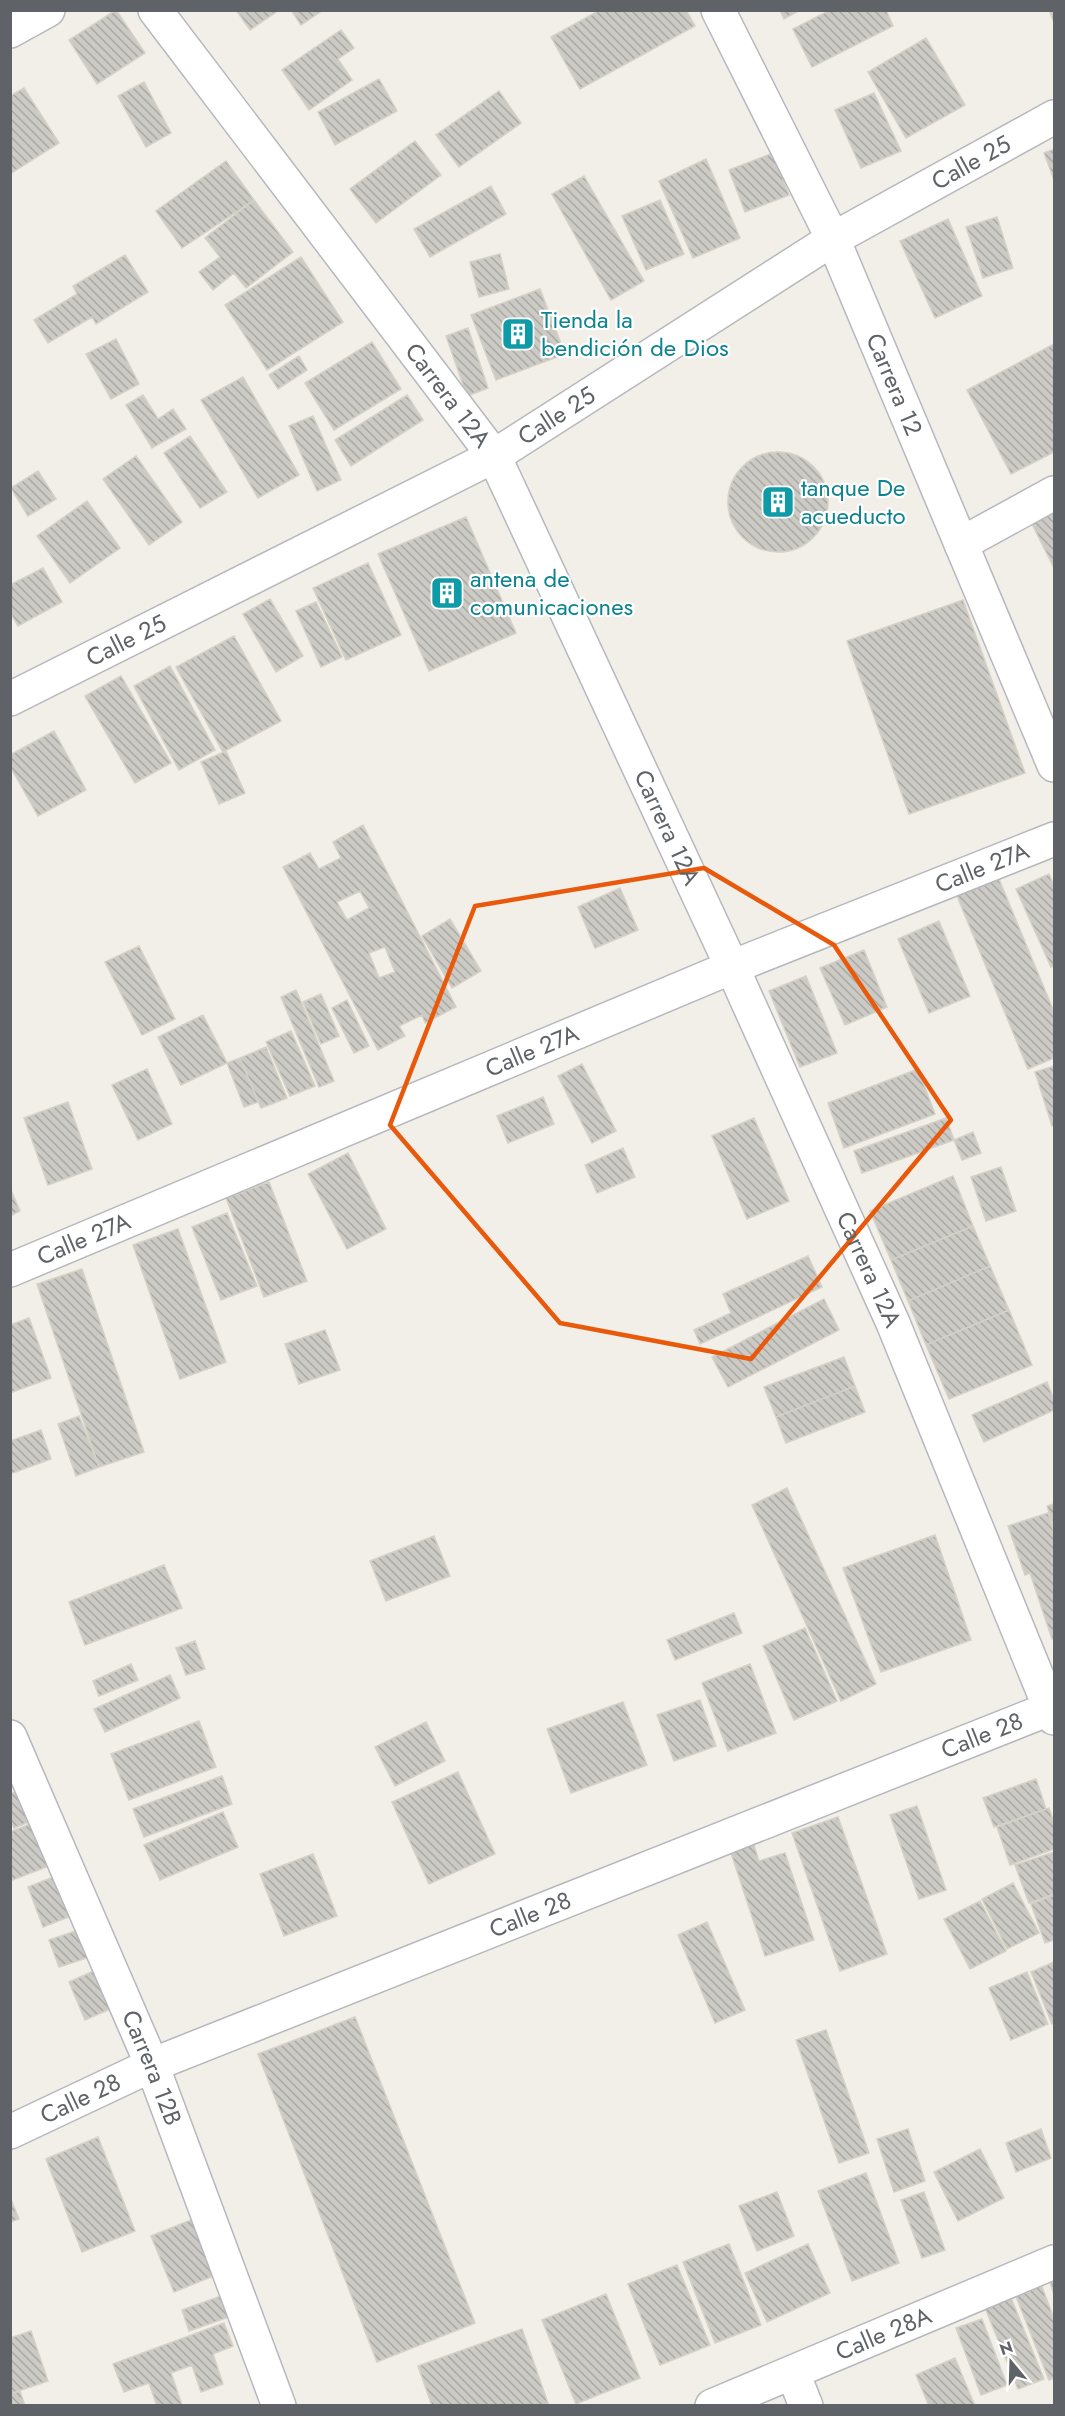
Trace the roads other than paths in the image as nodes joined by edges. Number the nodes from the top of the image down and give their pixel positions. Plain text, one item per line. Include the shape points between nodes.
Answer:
1 (48, 10) edge
2 (155, 10) edge
3 (718, 10) edge
4 (10, 32) edge
5 (1054, 117) edge
6 (833, 239) junction
7 (494, 456) junction
8 (1054, 493) edge
9 (961, 544) junction
10 (10, 699) edge
11 (1054, 765) edge
12 (1054, 839) edge
13 (732, 967) junction
14 (10, 1270) edge
15 (1053, 1711) edge
16 (10, 1737) edge
17 (152, 2065) junction
18 (10, 2132) edge
19 (1054, 2262) edge
20 (793, 2373) junction
21 (279, 2406) edge
22 (712, 2406) edge
23 (806, 2406) edge

1 - 4 street
2 - 7 street, Carrera 12A
3 - 6 street, Carrera 12
5 - 6 street, Calle 25
6 - 7 street, Calle 25
6 - 9 street, Carrera 12
7 - 10 street, Calle 25
7 - 13 street, Carrera 12A
8 - 9 street
9 - 11 street, Carrera 12
12 - 13 street, Calle 27A
13 - 14 street, Calle 27A
13 - 15 street, Carrera 12A via 893,1323
15 - 17 street, Calle 28
16 - 17 street, Carrera 12B
17 - 18 street, Calle 28
17 - 21 street, Carrera 12B
19 - 20 street, Calle 28A
20 - 22 street, Calle 28A
20 - 23 street

